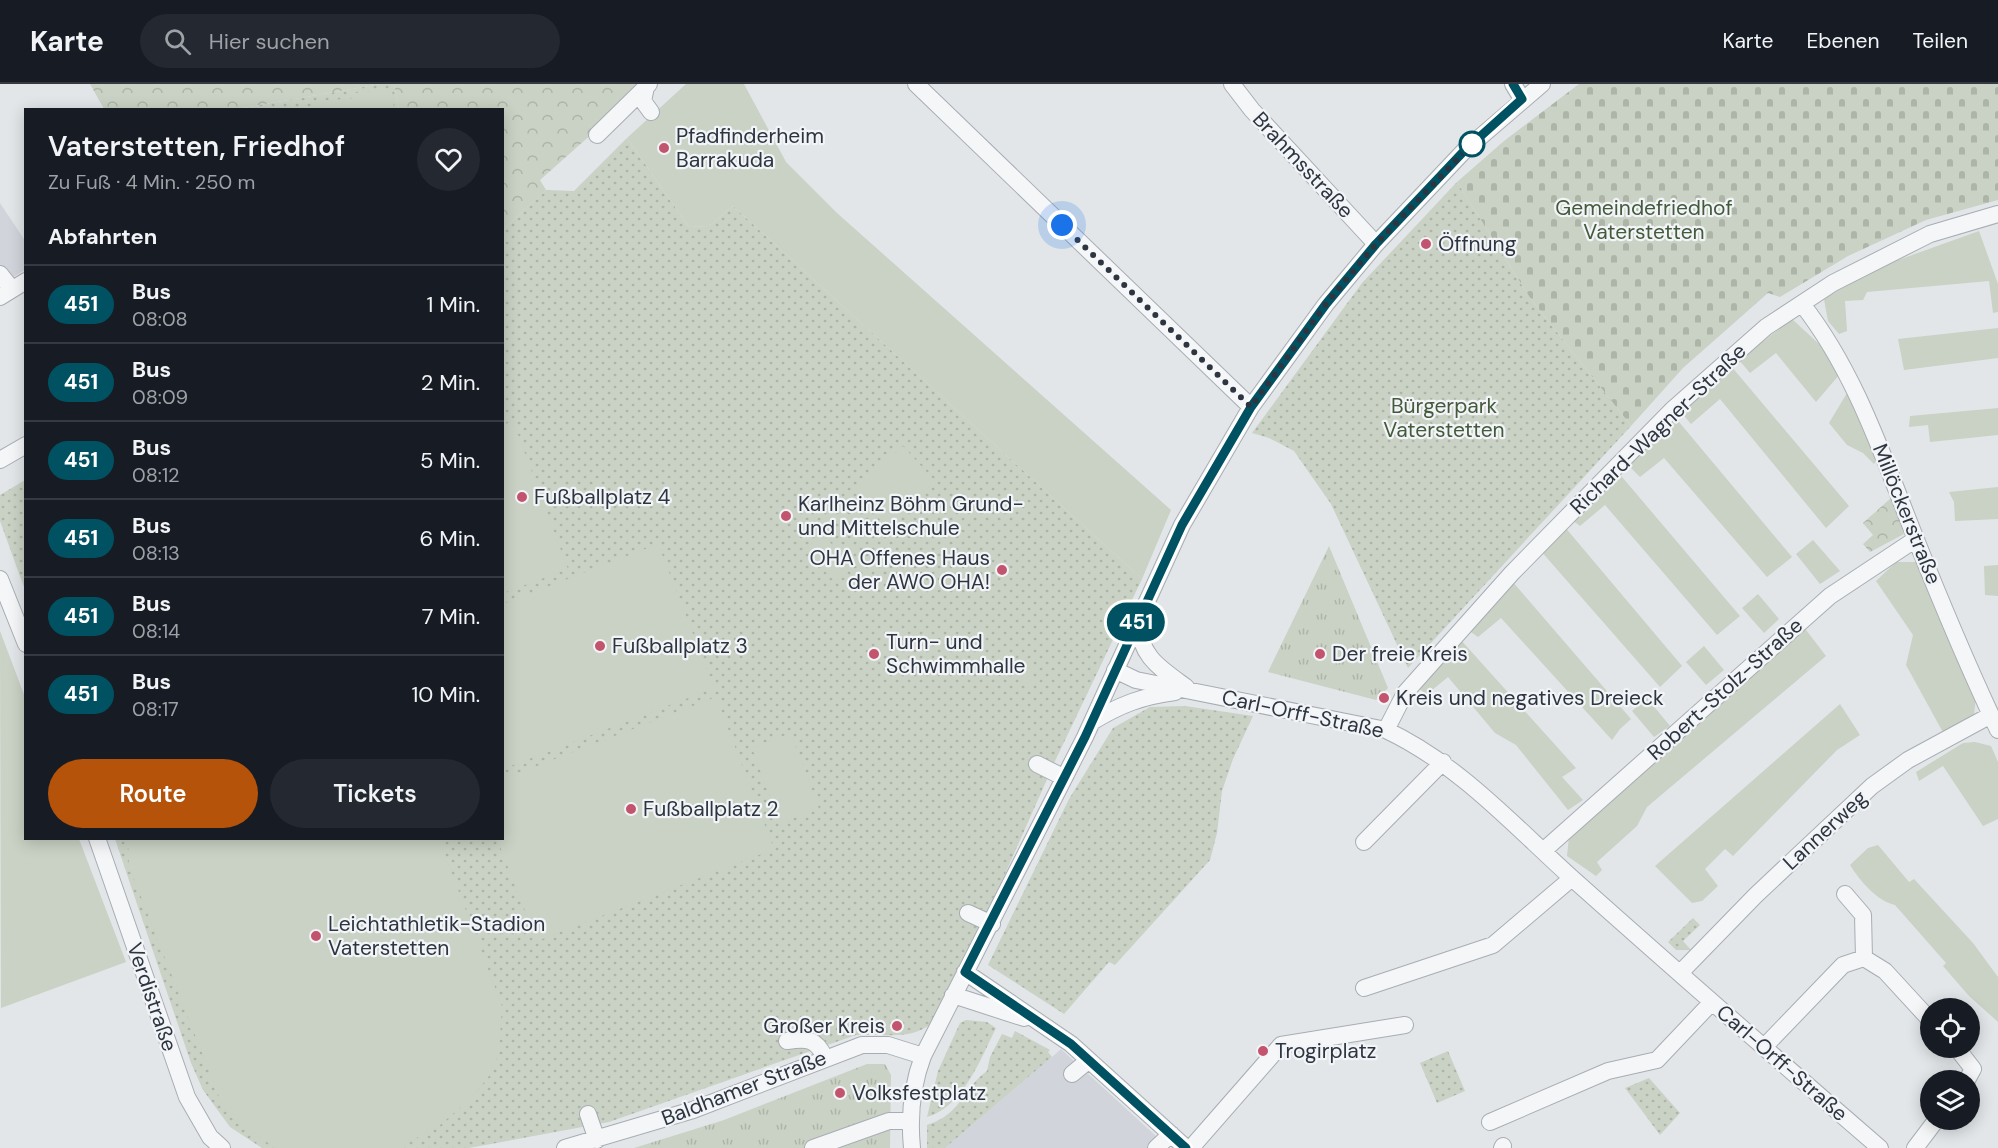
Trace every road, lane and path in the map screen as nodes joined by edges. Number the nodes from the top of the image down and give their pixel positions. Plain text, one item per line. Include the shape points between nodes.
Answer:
1 (916, 84) edge
2 (1232, 84) edge
3 (1513, 84) edge
4 (1542, 84) edge
5 (648, 85) edge
6 (1522, 99) junction
7 (651, 112) dead end
8 (597, 135) dead end
9 (1998, 214) edge
10 (1376, 244) junction
11 (0, 274) edge
12 (12, 289) edge
13 (1802, 304) junction
14 (1251, 407) junction
15 (24, 446) edge
16 (0, 460) edge
17 (1916, 539) junction
18 (0, 579) edge
19 (1137, 620) junction
20 (24, 639) edge
21 (1115, 670) junction
22 (1191, 691) junction
23 (1092, 722) junction
24 (1994, 723) edge
25 (1386, 730) junction
26 (1443, 762) junction
27 (1037, 764) dead end
28 (1063, 777) junction
29 (98, 840) edge
30 (1364, 842) dead end
31 (1542, 851) junction
32 (1572, 878) junction
33 (1845, 894) dead end
34 (968, 913) dead end
35 (992, 924) junction
36 (1864, 958) junction
37 (965, 972) junction
38 (1680, 973) junction
39 (1364, 988) dead end
40 (953, 995) junction
41 (1712, 1002) junction
42 (1920, 1009) edge
43 (1405, 1025) dead end
44 (1048, 1026) junction
45 (787, 1041) dead end
46 (1764, 1047) junction
47 (923, 1056) junction
48 (825, 1058) junction
49 (1089, 1060) junction
50 (1072, 1074) dead end
51 (588, 1114) dead end
52 (911, 1121) junction
53 (1490, 1122) dead end
54 (1929, 1130) edge
55 (1171, 1134) junction
56 (597, 1140) junction
57 (216, 1144) edge
58 (565, 1148) edge
59 (813, 1148) edge
60 (912, 1148) edge
61 (1156, 1148) edge
62 (1186, 1148) edge
63 (1191, 1148) edge
64 (1880, 1148) edge
65 (1915, 1148) edge

1 - 14 street
2 - 10 street, Brahmsstraße
3 - 6 street
4 - 6 street
5 - 7 street via 643,101
5 - 8 street
6 - 10 street via 1464,151
9 - 13 street, Richard-Wagner-Straße via 1930,234 1833,283
10 - 14 street via 1326,304
11 - 12 street
13 - 17 street, Millöckerstraße via 1829,340 1867,414
13 - 25 street, Richard-Wagner-Straße via 1766,327 1679,403 1557,526 1405,693
14 - 19 street via 1182,525
15 - 16 street
17 - 24 street, Millöckerstraße
17 - 31 street, Robert-Stolz-Straße via 1830,596
18 - 20 street
19 - 21 street
19 - 22 street, Carl-Orff-Straße via 1139,639 1148,657
21 - 22 street, Carl-Orff-Straße via 1136,680
21 - 23 street
22 - 23 street, Carl-Orff-Straße via 1138,698
22 - 25 street, Carl-Orff-Straße
23 - 28 street
24 - 38 street, Lannerweg via 1908,760 1872,786
25 - 26 street, Carl-Orff-Straße
26 - 30 street
26 - 31 street, Carl-Orff-Straße
27 - 28 street
28 - 35 street
29 - 57 street, Verdistraße via 187,1097
31 - 32 street, Carl-Orff-Straße
32 - 38 street, Carl-Orff-Straße
32 - 39 street via 1493,945
33 - 36 street via 1863,915
34 - 35 street
35 - 37 street
36 - 42 street via 1885,970
36 - 46 street via 1843,965
37 - 40 street
37 - 44 street
38 - 41 street, Carl-Orff-Straße
40 - 44 street
40 - 47 street
41 - 46 street, Carl-Orff-Straße
41 - 53 street, Carl-Orff-Straße via 1657,1060 1608,1071
43 - 63 street via 1281,1045
44 - 49 street
45 - 48 street via 807,1038 818,1044
46 - 64 street, Carl-Orff-Straße
47 - 48 street, Baldhamer Straße via 875,1044
47 - 52 street via 916,1075
48 - 56 street, Baldhamer Straße via 693,1110
49 - 50 street
49 - 55 street
51 - 56 street
52 - 59 street via 889,1121
52 - 60 street
54 - 65 street
55 - 61 street
55 - 62 street
56 - 58 street, Baldhamer Straße

